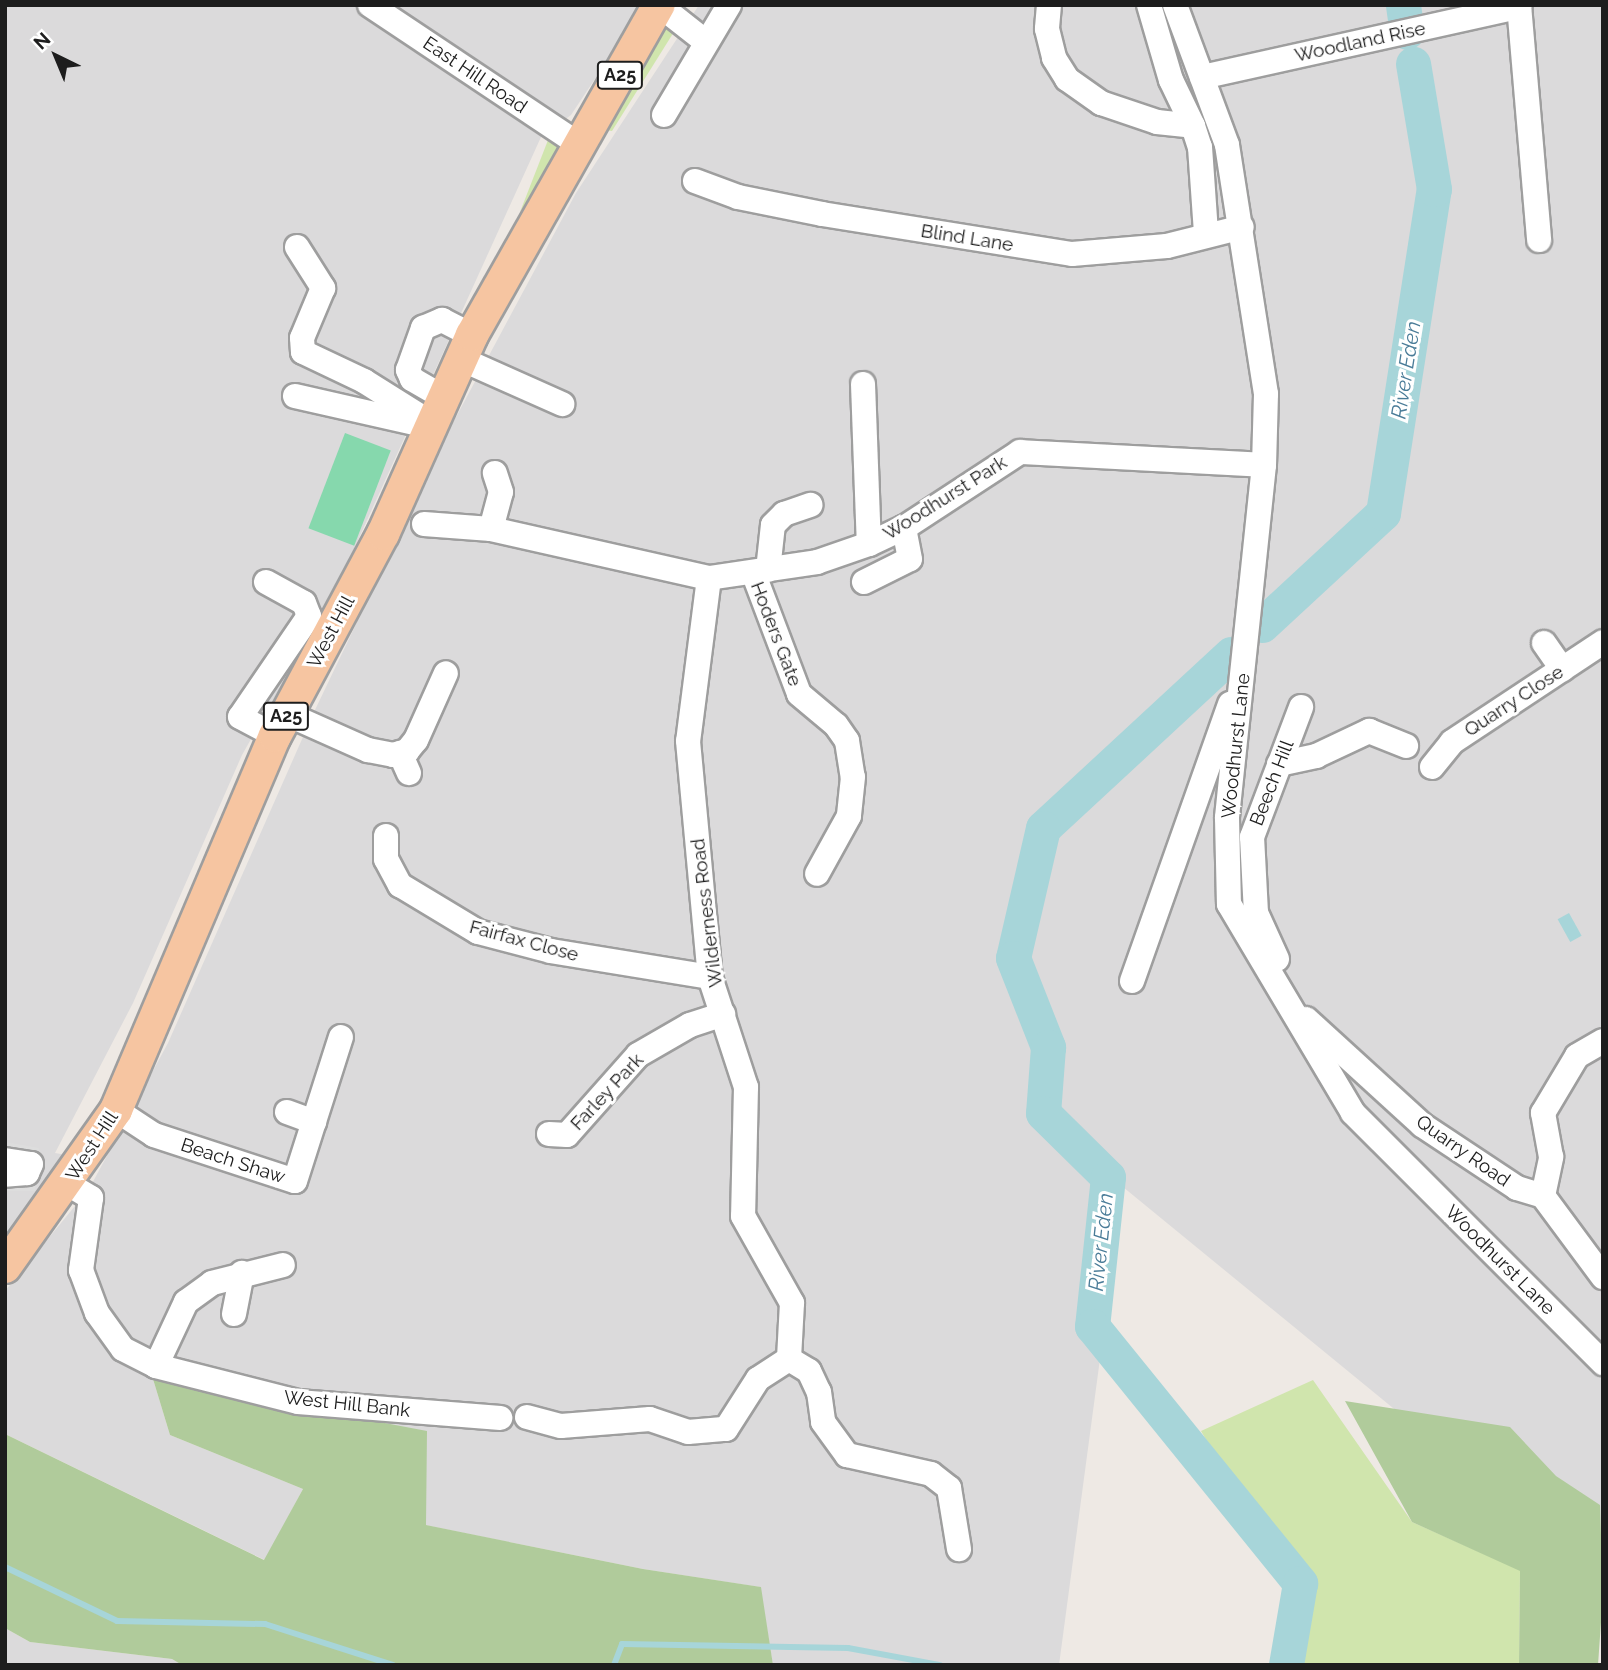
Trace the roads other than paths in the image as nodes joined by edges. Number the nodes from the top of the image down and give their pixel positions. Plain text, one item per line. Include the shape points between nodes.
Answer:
1 (370, 5) edge
2 (659, 5) edge
3 (730, 5) edge
4 (1049, 5) edge
5 (1149, 5) edge
6 (1175, 5) edge
7 (1519, 6) edge
8 (706, 42) junction
9 (1202, 77) junction
10 (664, 115) dead end
11 (1193, 126) junction
12 (580, 145) junction
13 (695, 181) dead end
14 (1242, 227) junction
15 (1206, 233) junction
16 (1539, 240) dead end
17 (297, 247) dead end
18 (466, 347) junction
19 (863, 384) dead end
20 (295, 396) dead end
21 (562, 404) dead end
22 (435, 416) junction
23 (1264, 464) junction
24 (495, 473) dead end
25 (810, 505) dead end
26 (424, 524) dead end
27 (904, 528) junction
28 (491, 529) junction
29 (869, 544) junction
30 (761, 571) junction
31 (709, 578) junction
32 (266, 582) dead end
33 (864, 582) dead end
34 (1603, 642) edge
35 (1544, 643) dead end
36 (1244, 664) junction
37 (1562, 669) junction
38 (446, 673) dead end
39 (1301, 707) dead end
40 (281, 725) junction
41 (1406, 746) dead end
42 (1279, 764) junction
43 (1432, 767) dead end
44 (386, 836) dead end
45 (817, 874) dead end
46 (710, 977) junction
47 (1132, 981) dead end
48 (1296, 1010) junction
49 (723, 1014) junction
50 (341, 1037) dead end
51 (1603, 1041) edge
52 (116, 1110) junction
53 (287, 1112) dead end
54 (314, 1122) junction
55 (565, 1140) dead end
56 (5, 1160) edge
57 (5, 1175) edge
58 (68, 1184) junction
59 (1543, 1195) junction
60 (283, 1265) dead end
61 (5, 1267) edge
62 (242, 1273) junction
63 (1603, 1277) edge
64 (234, 1314) dead end
65 (789, 1359) junction
66 (1603, 1363) edge
67 (156, 1366) junction
68 (500, 1418) dead end
69 (527, 1418) dead end
70 (959, 1549) dead end

1 - 12 street, East Hill Road
2 - 8 street
2 - 12 main road, A25
3 - 8 street
4 - 11 street via 1047,29 1054,58 1067,79 1101,103 1157,122
5 - 11 street via 1171,80
6 - 9 street, Woodhurst Lane
7 - 9 street, Woodland Rise
7 - 16 street, Woodland Rise
8 - 10 street
9 - 14 street, Woodhurst Lane via 1227,145
11 - 15 street via 1200,147
12 - 18 main road, West Hill / A25
13 - 15 street, Blind Lane via 738,197 822,214 1072,254 1167,246
14 - 15 street, Blind Lane
14 - 23 street, Woodhurst Lane via 1266,394
17 - 22 street via 323,288 302,338 303,352
18 - 21 street
18 - 22 main road, West Hill / A25
18 - 22 street via 442,320 423,328 408,370
19 - 29 street
20 - 22 street
22 - 40 main road, West Hill / A25 via 383,534
23 - 27 street, Woodhurst Park via 1020,452
23 - 36 street, Woodhurst Lane
24 - 28 street via 501,492
25 - 30 street via 784,514 773,525
26 - 28 street, Woodhurst Park
27 - 29 street, Woodhurst Park
27 - 33 street via 910,559
28 - 31 street, Woodhurst Park
29 - 30 street, Woodhurst Park via 817,562
30 - 31 street, Woodhurst Park
30 - 45 street, Hoders Gate via 799,694 848,741 853,777 849,816
31 - 46 street, Wilderness Road via 688,741
32 - 40 street via 304,603 309,616 240,717
34 - 37 street, Quarry Close
35 - 37 street
36 - 47 street
36 - 48 street, Woodhurst Lane via 1227,818 1229,904
37 - 43 street, Quarry Close via 1452,742
38 - 40 street via 405,763
39 - 42 street, Beech Hill
40 - 52 main road, West Hill / A25
41 - 42 street via 1369,731 1316,756
42 - 48 street, Beech Hill via 1252,836 1256,913
44 - 46 street, Fairfax Close via 386,859 400,885 478,932 551,951
46 - 49 street, Wilderness Road
48 - 59 street, Quarry Road via 1422,1125 1517,1188
48 - 66 street, Woodhurst Lane via 1353,1113
49 - 55 street, Farley Park via 690,1025 638,1055
49 - 65 street, Wilderness Road via 746,1087 743,1216 792,1303
50 - 54 street, Beach Shaw
51 - 59 street via 1577,1056 1543,1113 1551,1157
52 - 54 street, Beach Shaw via 154,1135 295,1181
52 - 58 main road, West Hill / A25
53 - 54 street
56 - 57 street via 31,1164 27,1173
58 - 61 main road, West Hill / A25
58 - 67 street, West Hill Bank via 91,1198 81,1270 97,1313 123,1349
59 - 63 street
60 - 62 street
62 - 64 street
62 - 67 street via 212,1283 186,1302
65 - 69 street via 758,1379 726,1429 688,1432 650,1419 561,1426
65 - 70 street via 809,1371 819,1392 823,1422 847,1455 931,1474 950,1488
67 - 68 street, West Hill Bank via 298,1402

